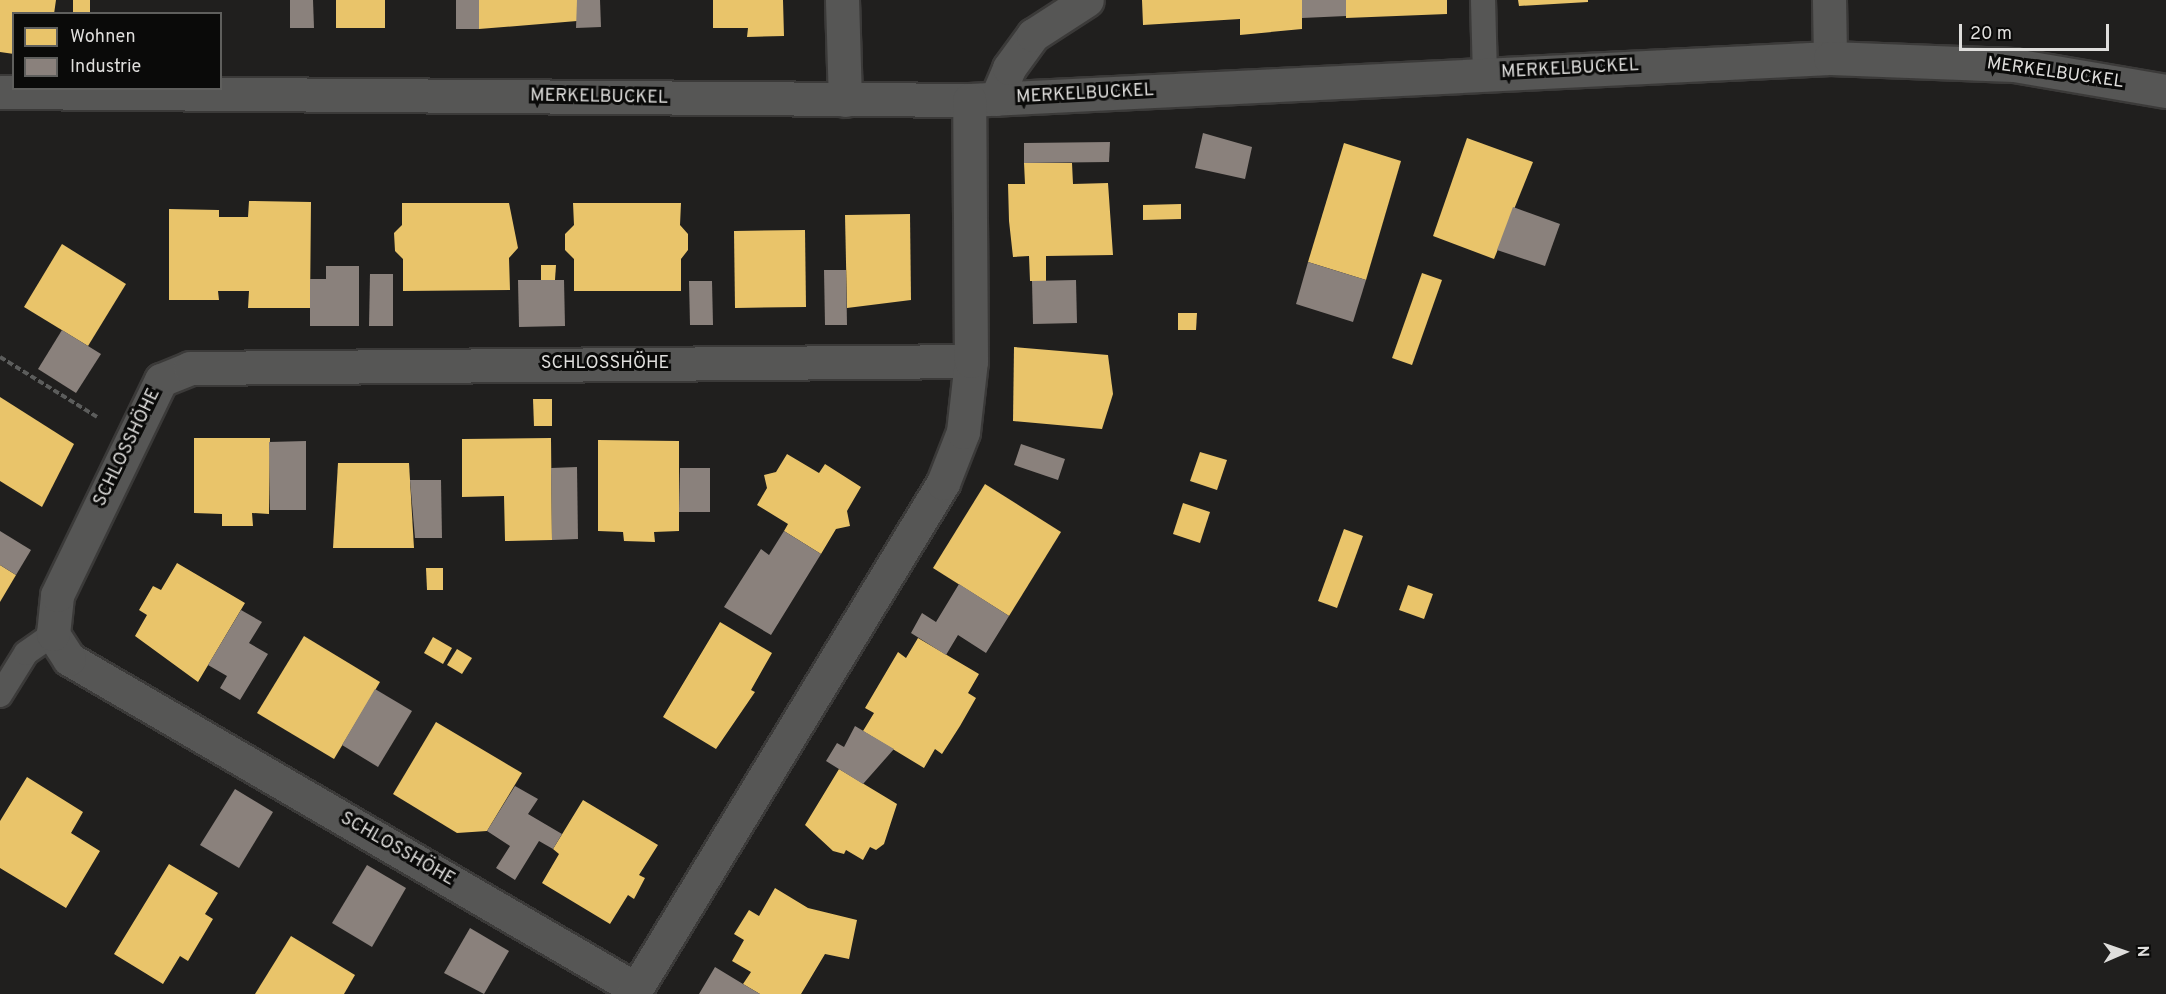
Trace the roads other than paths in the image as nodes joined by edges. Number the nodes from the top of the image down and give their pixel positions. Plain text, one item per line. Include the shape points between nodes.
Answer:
1 (842, 0) edge
2 (1087, 0) edge
3 (1483, 0) edge
4 (1829, 0) edge
5 (1830, 58) junction
6 (1485, 74) junction
7 (2166, 91) edge
8 (0, 92) edge
9 (845, 100) junction
10 (982, 100) junction
11 (971, 361) junction
12 (53, 634) junction
13 (0, 695) edge
14 (634, 991) edge

1 - 9 street
2 - 10 street via 1033,35
3 - 6 lane
4 - 5 street
5 - 6 street, MERKELBUCKEL
5 - 7 street, MERKELBUCKEL via 2014,65
6 - 10 street, MERKELBUCKEL
8 - 9 street, MERKELBUCKEL
9 - 10 street, MERKELBUCKEL
10 - 11 street, SCHLOSSHÖHE
11 - 12 street, SCHLOSSHÖHE via 190,368 161,380 131,438 57,595
11 - 14 street, SCHLOSSHÖHE via 963,432 943,483
12 - 13 lane via 26,653
12 - 14 street, SCHLOSSHÖHE via 69,659

